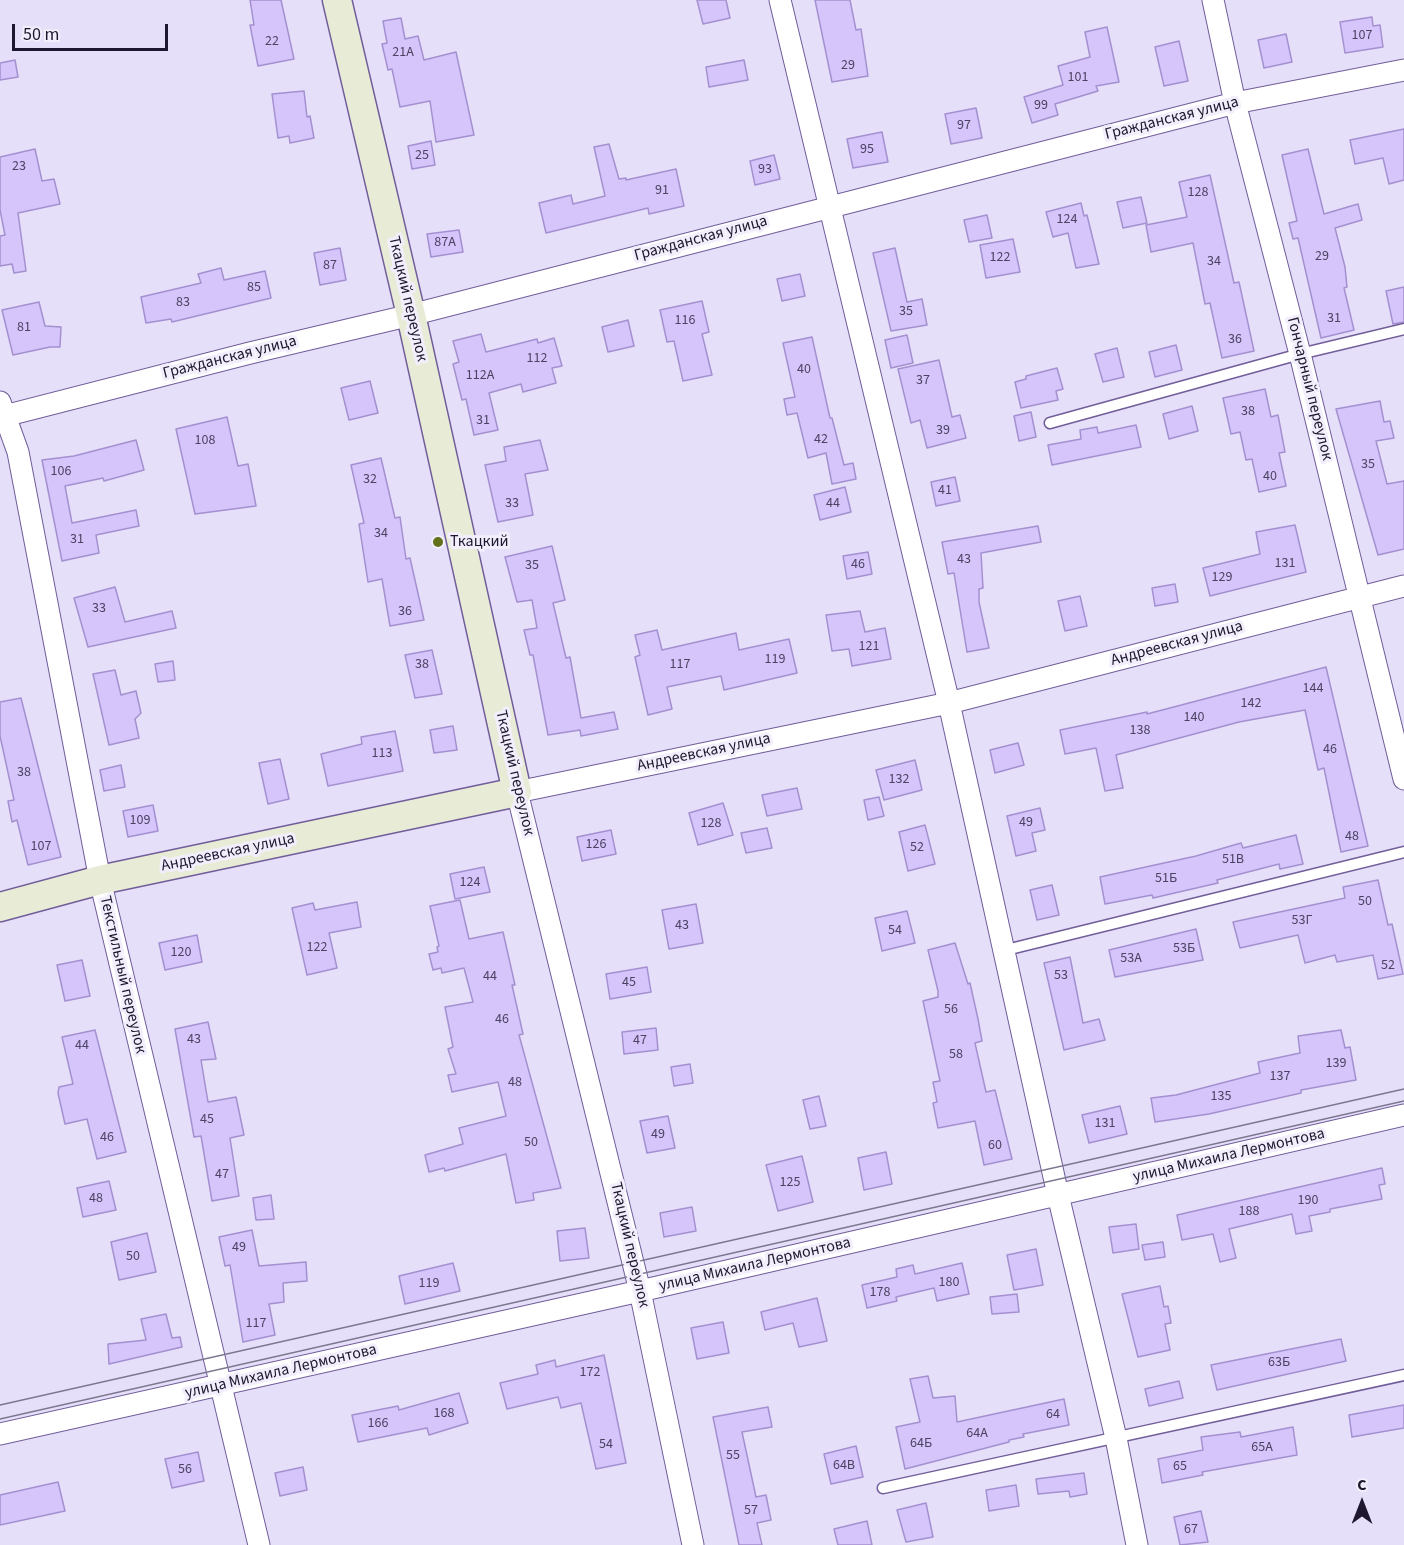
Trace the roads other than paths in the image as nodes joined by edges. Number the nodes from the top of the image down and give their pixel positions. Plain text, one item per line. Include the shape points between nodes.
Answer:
1 (337, 0) edge
2 (780, 0) edge
3 (1213, 0) edge
4 (1404, 70) edge
5 (1235, 103) junction
6 (829, 205) junction
7 (411, 315) junction
8 (1404, 329) edge
9 (1300, 354) junction
10 (2, 411) edge
11 (1050, 423) dead end
12 (1404, 586) edge
13 (1359, 597) junction
14 (949, 703) junction
15 (1404, 779) edge
16 (517, 792) junction
17 (1404, 852) edge
18 (100, 880) junction
19 (0, 907) edge
20 (1006, 950) junction
21 (1404, 1115) edge
22 (1059, 1195) junction
23 (640, 1291) junction
24 (1404, 1375) edge
25 (220, 1385) junction
26 (0, 1434) edge
27 (1116, 1438) junction
28 (883, 1488) dead end
29 (259, 1545) edge
30 (693, 1545) edge
31 (1137, 1545) edge

1 - 7 street, Ткацкий переулок
2 - 6 street
3 - 5 street, Гончарный переулок
4 - 5 street, Гражданская улица
5 - 6 street, Гражданская улица
5 - 9 street, Гончарный переулок
6 - 7 street, Гражданская улица
6 - 14 street
7 - 10 street, Гражданская улица
7 - 16 street, Ткацкий переулок
8 - 9 lane
9 - 11 lane
9 - 13 street, Гончарный переулок
10 - 18 street, Текстильный переулок via 18,452
12 - 13 street, Андреевская улица
13 - 14 street, Андреевская улица
13 - 15 street, Гончарный переулок
14 - 16 street, Андреевская улица
14 - 20 street
16 - 18 street, Андреевская улица
16 - 23 street, Ткацкий переулок
17 - 20 lane
18 - 19 street, Андреевская улица
18 - 25 street, Текстильный переулок
20 - 22 street
21 - 22 street, улица Михаила Лермонтова
22 - 23 street, улица Михаила Лермонтова
22 - 27 street
23 - 25 street, улица Михаила Лермонтова
23 - 30 street, Ткацкий переулок
24 - 27 lane
25 - 26 street, улица Михаила Лермонтова
25 - 29 street, Текстильный переулок
27 - 28 lane
27 - 31 street

